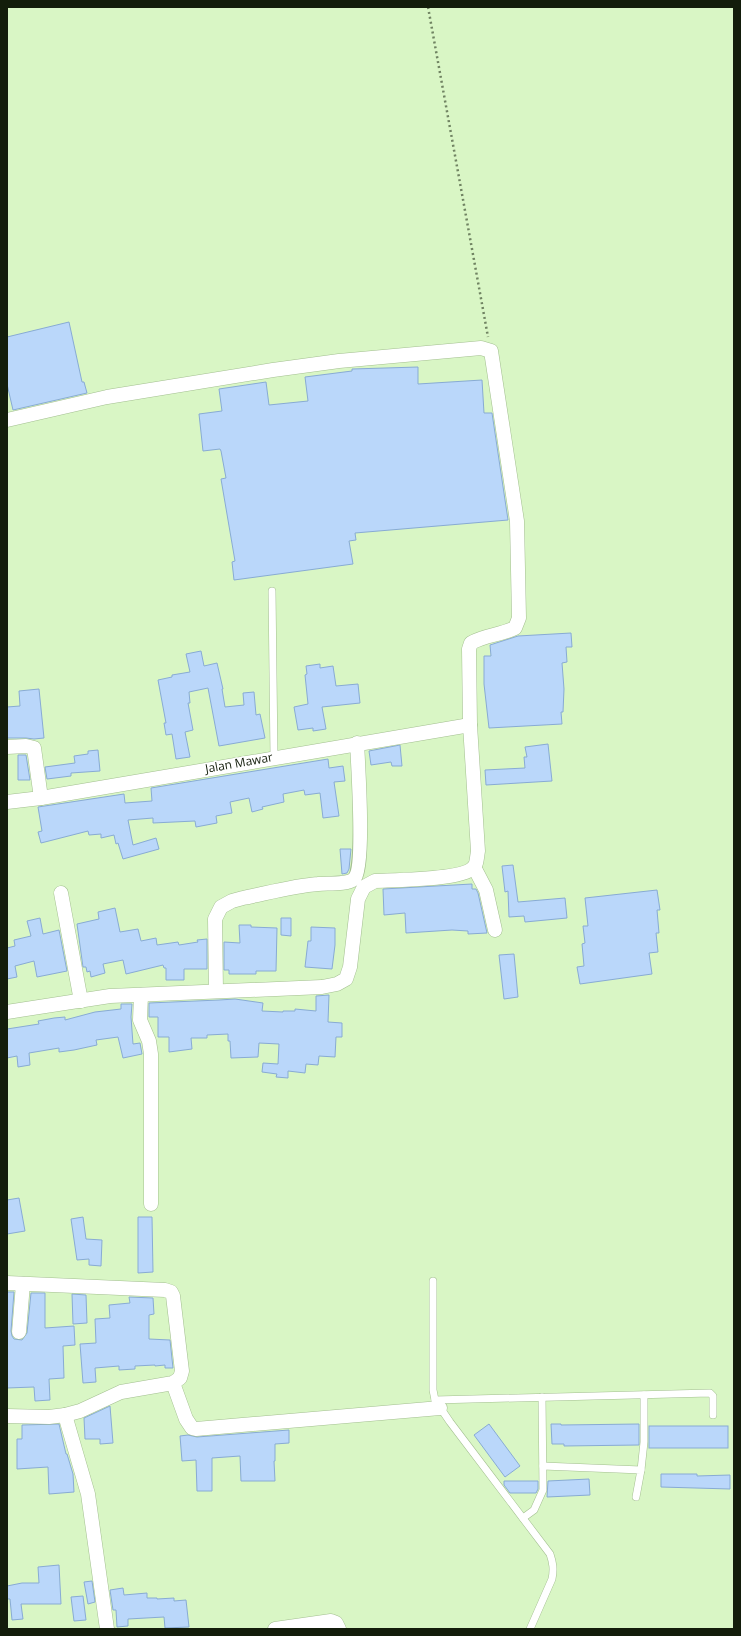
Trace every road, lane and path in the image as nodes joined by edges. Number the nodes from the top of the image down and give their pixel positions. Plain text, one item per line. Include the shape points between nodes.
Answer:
1 (428, 7) edge
2 (491, 351) junction
3 (7, 420) edge
4 (272, 591) dead end
5 (470, 725) junction
6 (357, 743) junction
7 (7, 747) edge
8 (274, 757) junction
9 (41, 798) junction
10 (7, 802) edge
11 (474, 867) junction
12 (61, 894) dead end
13 (495, 930) dead end
14 (216, 991) junction
15 (141, 995) junction
16 (81, 1001) junction
17 (7, 1012) edge
18 (151, 1204) dead end
19 (433, 1281) dead end
20 (7, 1283) edge
21 (22, 1284) junction
22 (19, 1332) dead end
23 (173, 1383) junction
24 (644, 1395) junction
25 (542, 1397) junction
26 (437, 1404) junction
27 (65, 1415) junction
28 (713, 1415) dead end
29 (7, 1416) edge
30 (544, 1466) junction
31 (640, 1470) junction
32 (636, 1497) dead end
33 (523, 1518) junction
34 (339, 1628) edge
35 (107, 1629) edge
36 (275, 1629) edge
37 (530, 1629) edge

1 - 2 path
2 - 3 street via 481,348 339,361 273,370 107,397
2 - 5 street via 517,521 519,618 515,628 506,633 471,643
4 - 8 lane
5 - 6 street, Jalan Mawar
5 - 11 street via 478,851
6 - 8 street, Jalan Mawar
6 - 14 street via 357,874 348,882 317,884 243,898 221,907 215,919
7 - 9 street via 34,748
8 - 9 street, Jalan Mawar
9 - 10 street, Jalan Mawar
11 - 13 street via 486,890
11 - 14 street via 468,872 454,876 375,881 364,887 358,899 350,967 346,978 337,984 322,987
12 - 16 street
14 - 15 street
15 - 16 street via 110,996
15 - 18 street via 140,1020 151,1054
16 - 17 street
19 - 26 lane via 433,1390
20 - 21 street
21 - 22 street
21 - 23 street via 158,1289 171,1292 182,1371 180,1378
23 - 26 street via 186,1419 192,1428 196,1429
23 - 27 street via 121,1392
24 - 25 lane
24 - 28 lane via 710,1393 713,1396
24 - 31 lane via 644,1442
25 - 26 lane
25 - 30 lane
26 - 33 lane
27 - 29 street
27 - 35 street via 88,1494
30 - 31 lane
30 - 33 lane via 540,1499 534,1510
31 - 32 lane
33 - 37 lane via 550,1554 554,1570
34 - 36 street via 331,1621

